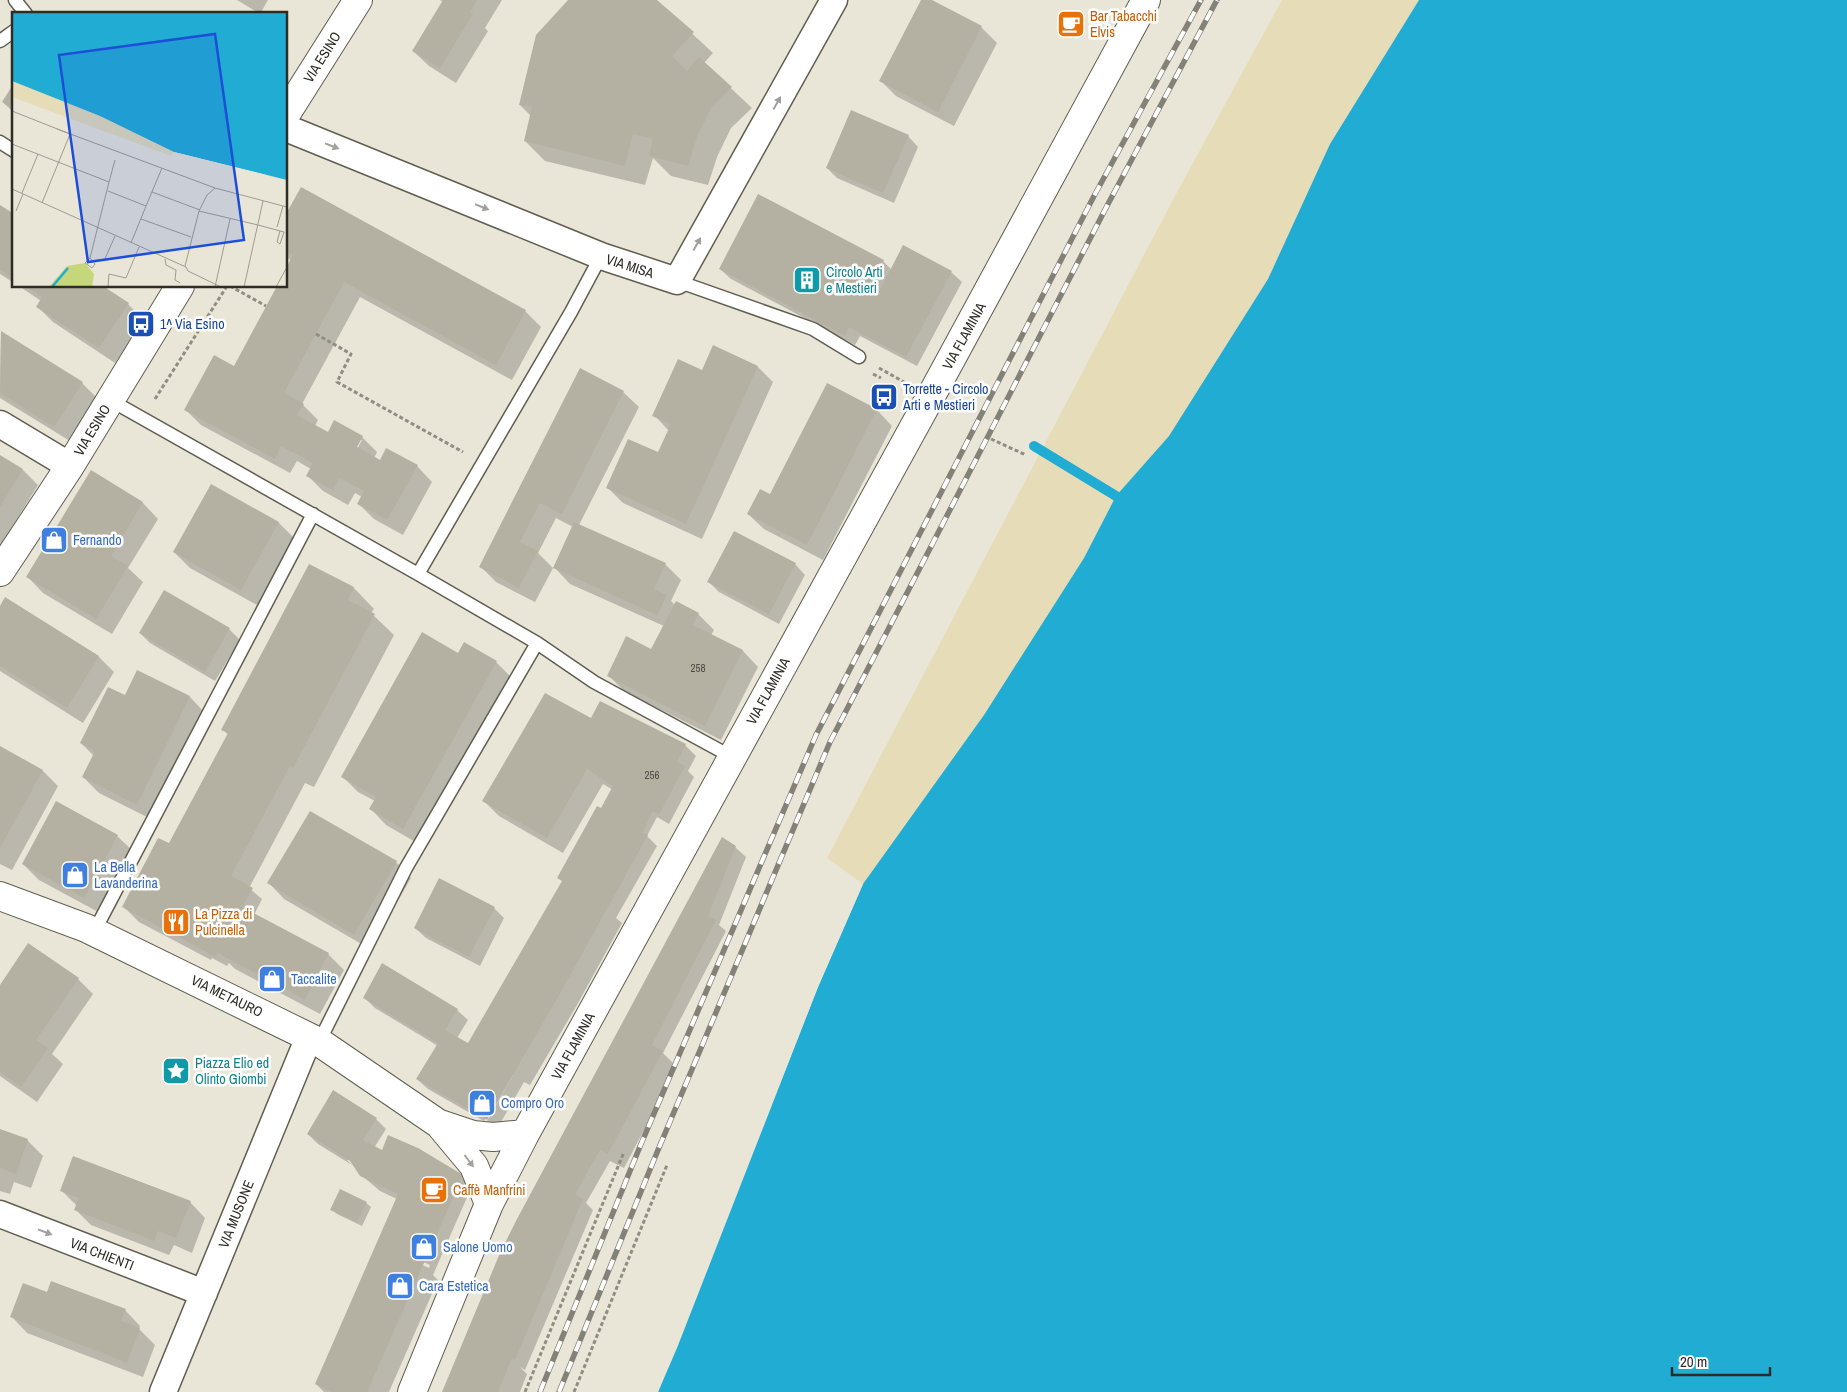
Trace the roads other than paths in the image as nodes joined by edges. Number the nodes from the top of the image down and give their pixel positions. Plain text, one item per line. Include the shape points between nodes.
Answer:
1 (15, 0) edge
2 (358, 0) edge
3 (834, 0) edge
4 (1146, 0) edge
5 (24, 12) edge
6 (12, 32) edge
7 (0, 40) edge
8 (288, 111) edge
9 (288, 129) edge
10 (0, 142) edge
11 (12, 150) edge
12 (601, 256) junction
13 (677, 281) junction
14 (179, 288) edge
15 (858, 357) road end
16 (110, 400) junction
17 (0, 424) edge
18 (70, 466) junction
19 (313, 514) junction
20 (0, 572) edge
21 (418, 574) junction
22 (537, 643) junction
23 (732, 757) junction
24 (0, 896) edge
25 (94, 932) junction
26 (314, 1040) junction
27 (439, 1124) junction
28 (525, 1134) junction
29 (489, 1204) junction
30 (0, 1214) edge
31 (204, 1293) junction
32 (163, 1392) edge
33 (412, 1392) edge

1 - 5 lane
2 - 8 main road, VIA ESINO
13 -> 3 street
4 - 23 main road, VIA FLAMINIA
6 - 7 lane
9 -> 12 street, VIA MISA
10 - 11 lane
12 - 13 street, VIA MISA
12 - 21 lane
13 - 15 lane via 813,329
14 - 16 main road, VIA ESINO
16 - 18 main road, VIA ESINO
16 - 19 lane
17 - 18 street
18 - 20 main road, VIA ESINO
19 - 21 lane
19 - 25 lane
21 - 22 lane
22 - 23 lane via 594,682
22 - 26 lane via 406,868
23 - 28 main road, VIA FLAMINIA
24 - 25 main road, VIA METAURO
25 - 26 main road, VIA METAURO
26 - 27 main road, VIA METAURO
26 - 31 street, VIA MUSONE
27 - 28 main road, VIA METAURO via 473,1136
27 -> 29 main road, VIA METAURO via 474,1166
28 - 29 main road, VIA FLAMINIA
29 - 33 main road, VIA FLAMINIA
30 -> 31 street, VIA CHIENTI
31 - 32 street, VIA MUSONE

